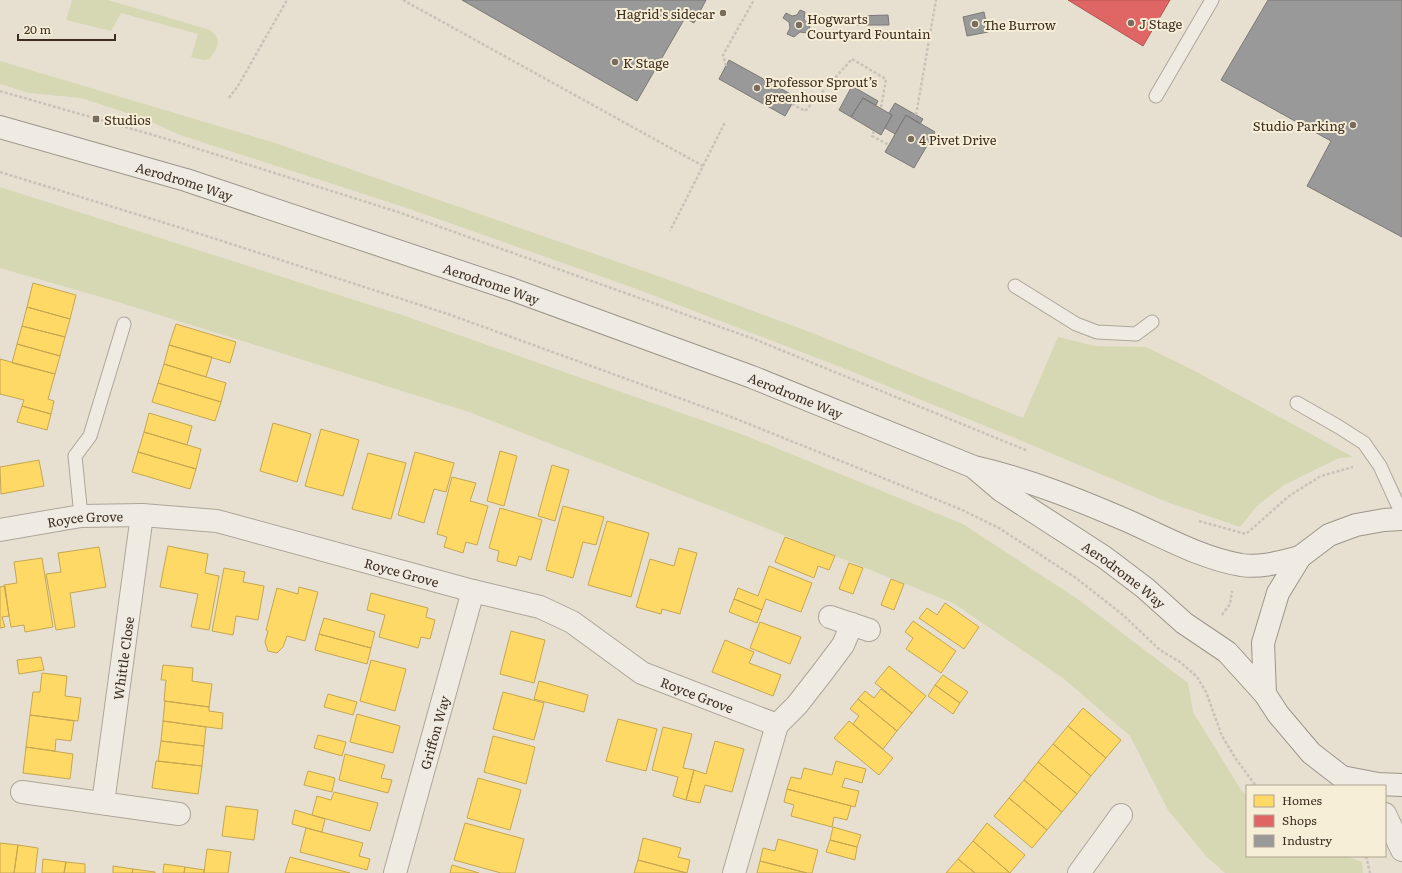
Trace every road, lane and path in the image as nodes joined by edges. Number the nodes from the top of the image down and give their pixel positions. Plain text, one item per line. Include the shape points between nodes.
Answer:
1 (287, 0) edge
2 (403, 0) edge
3 (754, 0) edge
4 (936, 0) edge
5 (1212, 0) edge
6 (726, 66) dead end
7 (0, 91) edge
8 (1156, 96) dead end
9 (229, 98) dead end
10 (792, 104) dead end
11 (881, 108) dead end
12 (916, 115) dead end
13 (725, 122) dead end
14 (0, 127) edge
15 (874, 131) dead end
16 (889, 145) dead end
17 (703, 166) junction
18 (0, 172) edge
19 (670, 230) dead end
20 (1015, 286) dead end
21 (1152, 322) dead end
22 (124, 324) dead end
23 (1297, 402) dead end
24 (1032, 452) dead end
25 (974, 466) junction
26 (1380, 466) junction
27 (1402, 514) edge
28 (142, 515) junction
29 (81, 516) junction
30 (1402, 519) edge
31 (1198, 520) dead end
32 (0, 530) edge
33 (1246, 534) junction
34 (1300, 557) junction
35 (1237, 564) junction
36 (473, 591) junction
37 (830, 617) dead end
38 (1205, 637) junction
39 (1180, 662) junction
40 (1265, 694) junction
41 (777, 725) junction
42 (1348, 781) edge
43 (1255, 785) edge
44 (1402, 785) edge
45 (22, 792) dead end
46 (103, 803) junction
47 (179, 814) dead end
48 (1121, 815) dead end
49 (1386, 816) edge
50 (1402, 850) edge
51 (1366, 857) edge
52 (395, 873) edge
53 (734, 873) edge
54 (1079, 873) edge
55 (1370, 873) edge

1 - 9 path
2 - 17 path
3 - 6 path via 723,55
4 - 12 path
5 - 8 lane
7 - 24 path via 167,139 401,213 754,339
10 - 11 path via 805,111 852,59 886,79
13 - 17 path
14 - 25 street, Aerodrome Way via 186,180 511,289 752,377
15 - 16 path via 872,136
17 - 19 path
18 - 39 path via 448,314 734,418 960,509 998,528 1076,578 1160,650
20 - 21 lane via 1076,324 1098,332 1136,334
22 - 29 lane via 90,436 76,456
23 - 26 lane via 1364,443
25 - 35 street, Aerodrome Way via 1046,487 1212,558
25 - 38 street, Aerodrome Way via 1002,491 1104,557
26 - 27 lane
26 - 33 path via 1349,467 1321,476 1289,496
28 - 29 street, Royce Grove
28 - 36 street, Royce Grove via 217,521
28 - 46 street, Whittle Close
29 - 32 street, Royce Grove
30 - 34 street via 1356,525 1329,535
31 - 33 path
33 - 35 path
34 - 35 street, Aerodrome Way via 1267,566
34 - 40 street via 1278,594 1263,643
35 - 38 path via 1230,604
36 - 41 street, Royce Grove via 540,607 572,622 642,673
36 - 52 street, Griffon Way
37 - 41 street via 861,627 843,645 797,705
38 - 39 path
38 - 40 street, Aerodrome Way via 1227,652
39 - 43 path via 1197,677 1206,692 1222,736
40 - 42 street, Aerodrome Way via 1278,714 1311,753
41 - 53 street
42 - 44 street
45 - 46 street
46 - 47 street
48 - 54 street
49 - 50 street
51 - 55 path

